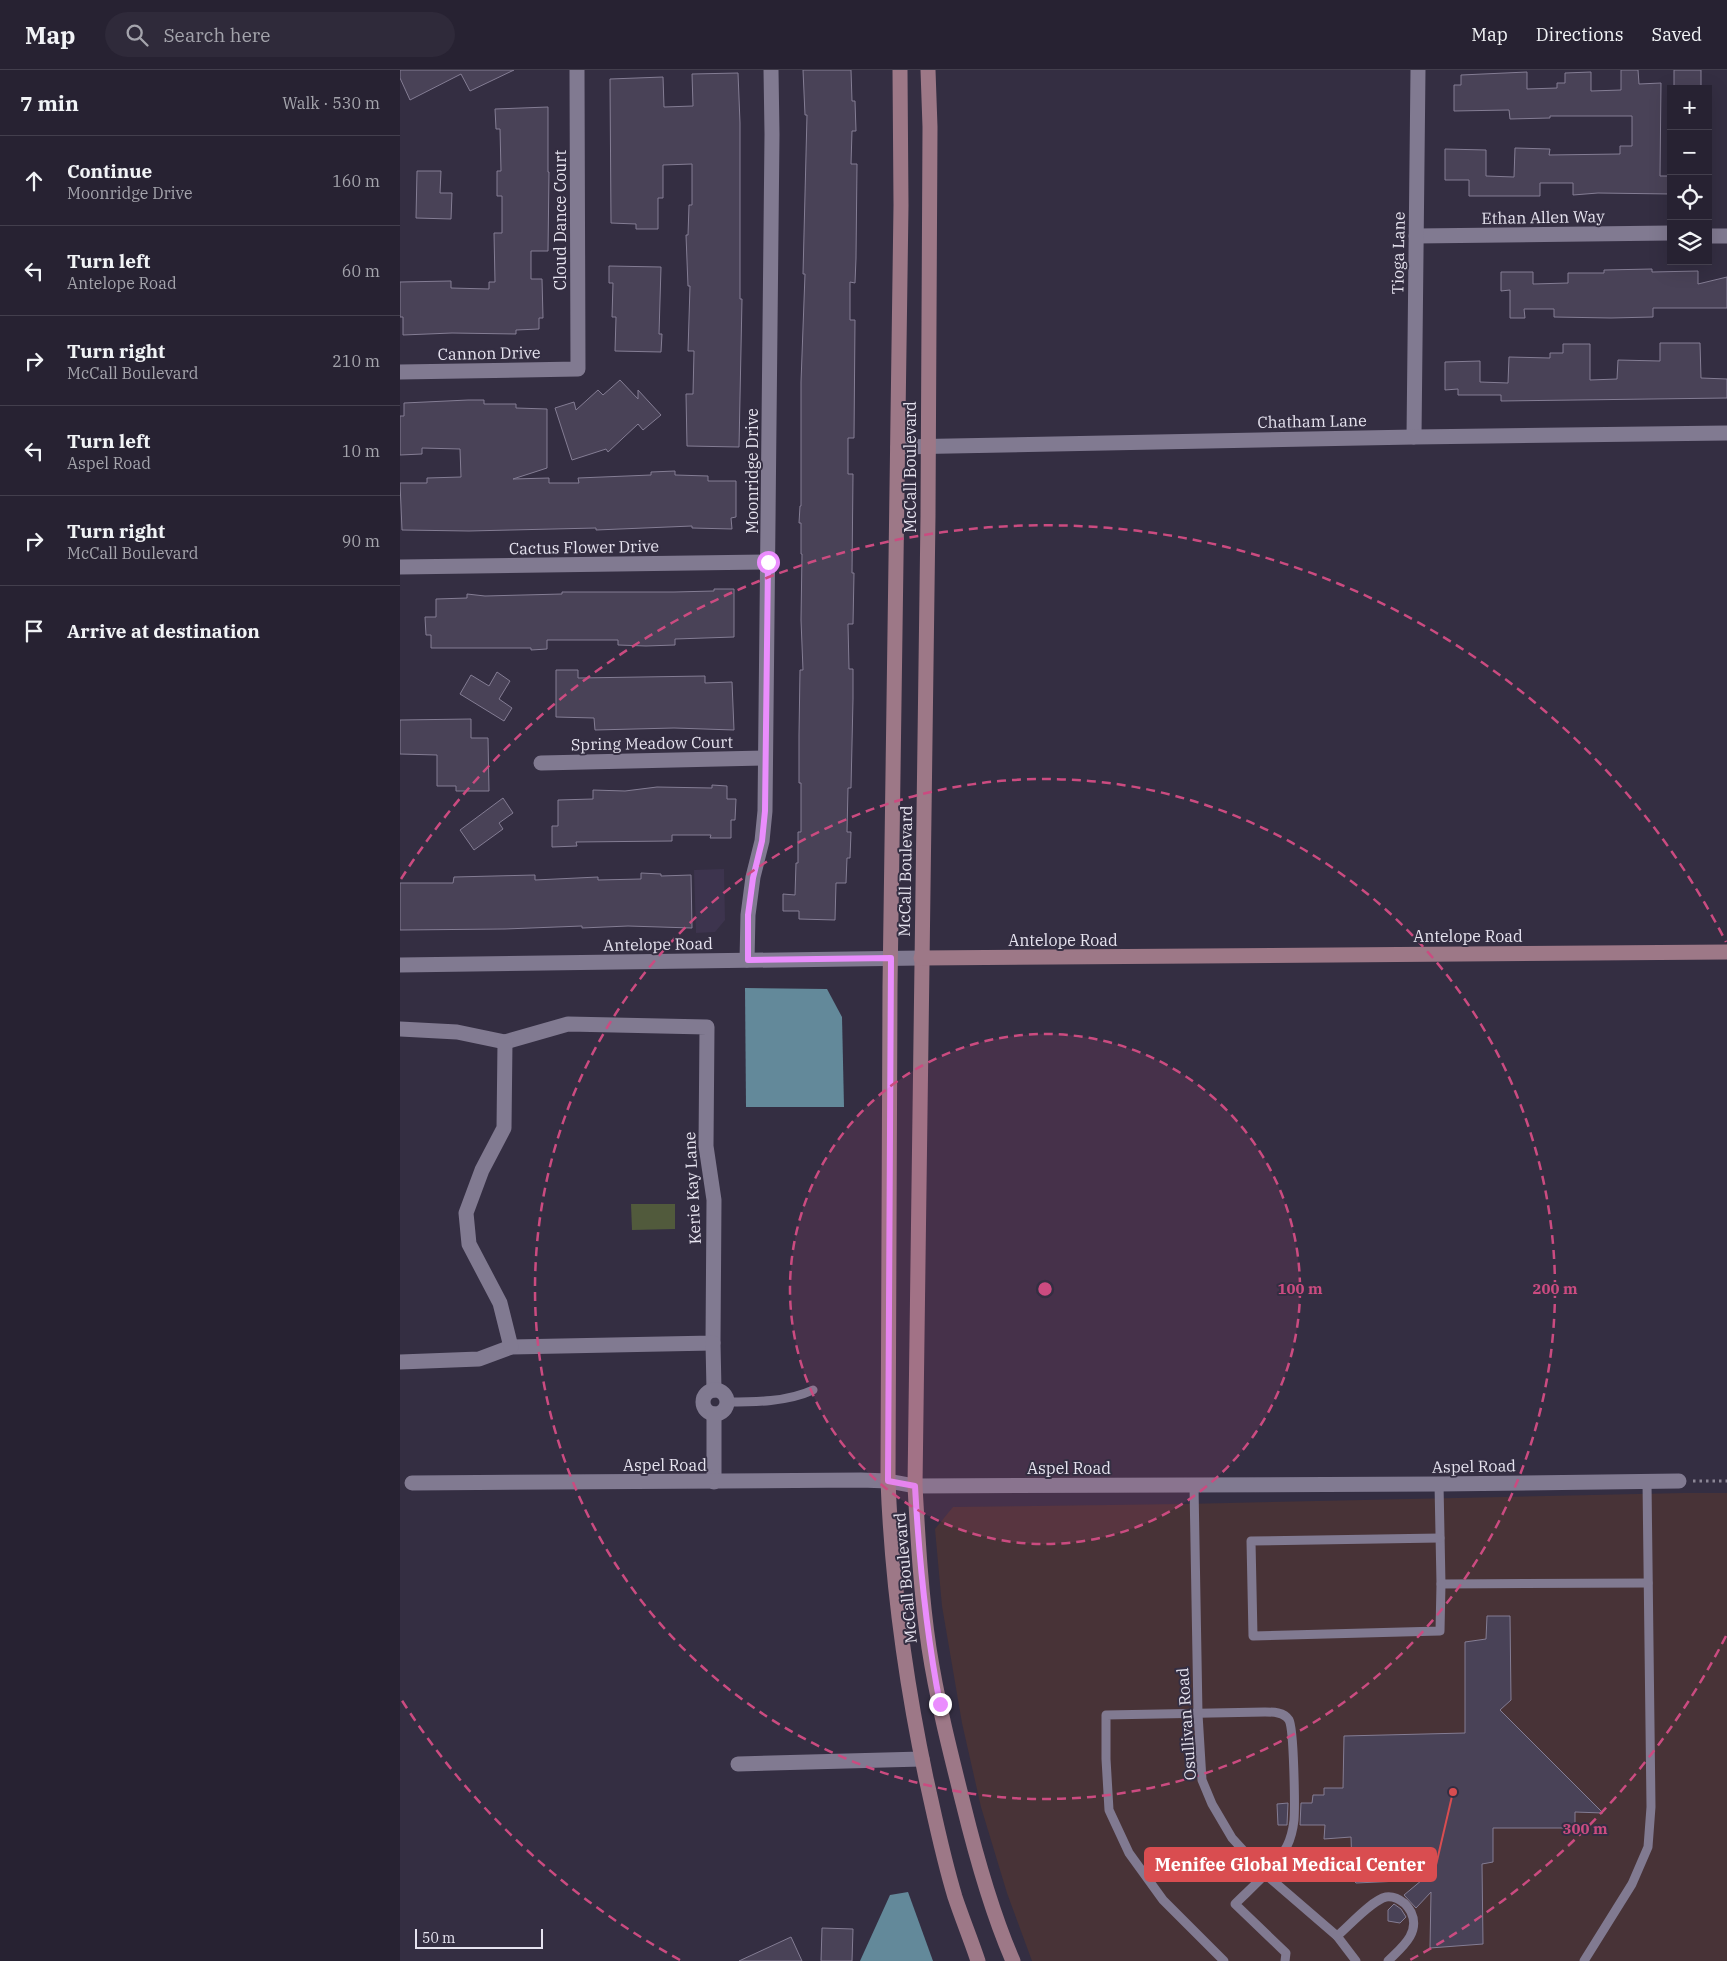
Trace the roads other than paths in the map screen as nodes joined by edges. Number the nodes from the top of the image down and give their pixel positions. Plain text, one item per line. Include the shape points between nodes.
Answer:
1 (577, 70) edge
2 (771, 70) edge
3 (900, 70) edge
4 (928, 70) edge
5 (1418, 70) edge
6 (1667, 233) edge
7 (1416, 236) junction
8 (1712, 236) edge
9 (1727, 236) edge
10 (578, 369) joint
11 (400, 372) edge
12 (1727, 434) edge
13 (1414, 437) junction
14 (928, 446) junction
15 (898, 447) junction
16 (768, 562) junction
17 (400, 567) edge
18 (765, 758) junction
19 (541, 763) dead end
20 (1727, 952) edge
21 (891, 958) junction
22 (921, 958) junction
23 (748, 960) junction
24 (400, 965) edge
25 (400, 1029) edge
26 (505, 1042) junction
27 (713, 1343) junction
28 (511, 1348) junction
29 (400, 1362) edge
30 (714, 1390) junction
31 (813, 1390) dead end
32 (727, 1402) junction
33 (714, 1414) junction
34 (888, 1481) junction
35 (1679, 1481) road end
36 (714, 1482) junction
37 (1647, 1482) junction
38 (412, 1483) dead end
39 (1439, 1484) junction
40 (915, 1486) junction
41 (1194, 1486) junction
42 (1440, 1538) junction
43 (1648, 1583) junction
44 (1441, 1584) junction
45 (1198, 1714) junction
46 (922, 1759) junction
47 (738, 1764) dead end
48 (1265, 1874) junction
49 (1337, 1936) junction
50 (978, 1961) edge
51 (1013, 1961) edge
52 (1224, 1961) edge
53 (1285, 1961) edge
54 (1356, 1961) edge
55 (1388, 1961) edge
56 (1584, 1961) edge

1 - 10 street, Cloud Dance Court
2 - 16 street, Moonridge Drive
3 - 15 main road, McCall Boulevard
4 - 14 main road, McCall Boulevard
5 - 7 street, Tioga Lane
6 - 7 street, Ethan Allen Way
7 - 13 street, Tioga Lane
8 - 9 street
10 - 11 street, Cannon Drive
12 - 13 street, Chatham Lane
13 - 14 street, Chatham Lane
14 - 15 street, Chatham Lane
14 - 22 main road, McCall Boulevard
15 - 21 main road, McCall Boulevard
16 - 17 street, Cactus Flower Drive
16 - 18 street, Moonridge Drive
18 - 19 street, Spring Meadow Court
18 - 23 street, Moonridge Drive via 765,811 748,915
20 - 22 main road, Antelope Road
21 - 22 street, Antelope Road
21 - 23 street, Antelope Road
21 - 34 main road, McCall Boulevard
22 - 40 main road, McCall Boulevard
23 - 24 street, Antelope Road
25 - 26 street, Kerie Kay Lane via 457,1032
26 - 27 street, Kerie Kay Lane via 568,1024 707,1027 706,1146 714,1200
26 - 28 street via 504,1128 482,1170 466,1213 468,1244 500,1303
27 - 28 street
27 - 30 street
28 - 29 street via 479,1358
30 - 32 street via 724,1394
30 - 33 street via 706,1395 704,1402 706,1410
31 - 32 lane via 771,1400
32 - 33 street via 723,1411
33 - 36 street
34 - 36 street, Aspel Road
34 - 40 street, Aspel Road
34 - 46 main road, McCall Boulevard via 891,1548 905,1669
35 - 37 street, Aspel Road
36 - 38 street, Aspel Road
37 - 39 street, Aspel Road
37 - 43 lane
39 - 41 street, Aspel Road
39 - 42 lane
40 - 41 street, Aspel Road
40 - 51 main road, McCall Boulevard via 929,1647 945,1733 973,1844
41 - 45 lane, Osullivan Road
42 - 44 lane
42 - 44 lane via 1251,1541 1253,1636 1440,1631
43 - 44 lane
43 - 56 lane via 1651,1807 1648,1847 1632,1884
45 - 48 lane, Osullivan Road via 1202,1780 1212,1804 1232,1838
45 - 48 lane via 1265,1712 1280,1713 1289,1719 1294,1782 1292,1835
45 - 52 lane via 1106,1715 1109,1810 1129,1853 1164,1900
46 - 47 street
46 - 50 main road, McCall Boulevard via 955,1897
48 - 49 lane, Osullivan Road
48 - 53 lane via 1235,1904 1286,1953
49 - 54 lane, Osullivan Road
49 - 55 lane via 1375,1903 1396,1898 1406,1904 1414,1926 1408,1940

